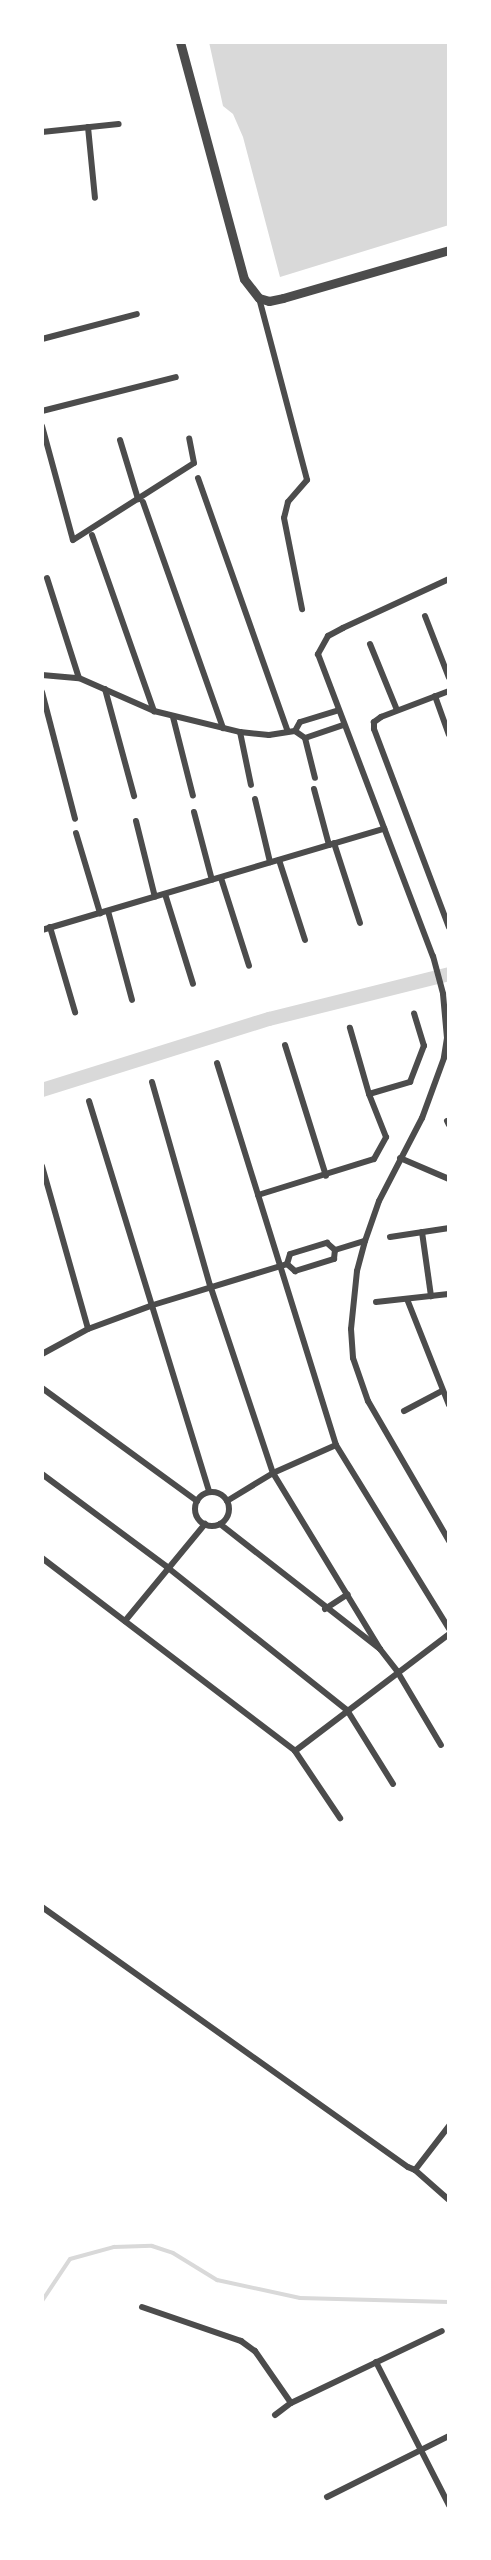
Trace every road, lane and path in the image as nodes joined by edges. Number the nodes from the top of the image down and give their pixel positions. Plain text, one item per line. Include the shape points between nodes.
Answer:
1 (180, 42) edge
2 (119, 124) dead end
3 (88, 127) junction
4 (42, 132) edge
5 (95, 198) dead end
6 (449, 249) edge
7 (259, 298) junction
8 (137, 314) dead end
9 (42, 339) edge
10 (176, 377) dead end
11 (42, 411) edge
12 (42, 426) edge
13 (189, 438) dead end
14 (120, 440) dead end
15 (198, 478) dead end
16 (140, 500) junction
17 (92, 535) dead end
18 (46, 578) dead end
19 (449, 579) edge
20 (302, 609) dead end
21 (425, 616) dead end
22 (370, 645) dead end
23 (42, 675) edge
24 (79, 678) junction
25 (449, 678) edge
26 (105, 689) junction
27 (449, 691) edge
28 (42, 692) edge
29 (435, 696) junction
30 (397, 710) junction
31 (154, 711) junction
32 (337, 711) junction
33 (173, 717) junction
34 (343, 725) junction
35 (223, 728) junction
36 (240, 732) junction
37 (292, 732) junction
38 (449, 735) edge
39 (305, 738) junction
40 (315, 778) dead end
41 (251, 785) dead end
42 (314, 789) dead end
43 (134, 796) dead end
44 (193, 796) dead end
45 (255, 799) dead end
46 (194, 812) dead end
47 (75, 819) dead end
48 (136, 821) dead end
49 (384, 829) junction
50 (76, 832) dead end
51 (332, 844) junction
52 (279, 860) junction
53 (270, 862) junction
54 (221, 878) junction
55 (212, 880) junction
56 (165, 894) junction
57 (155, 897) junction
58 (108, 911) junction
59 (100, 913) junction
60 (360, 923) dead end
61 (50, 927) junction
62 (449, 927) edge
63 (42, 930) edge
64 (304, 940) dead end
65 (249, 966) dead end
66 (193, 984) dead end
67 (132, 1000) dead end
68 (75, 1012) dead end
69 (414, 1014) dead end
70 (350, 1028) dead end
71 (285, 1045) dead end
72 (217, 1063) dead end
73 (152, 1082) dead end
74 (369, 1094) junction
75 (89, 1101) dead end
76 (400, 1158) junction
77 (42, 1166) edge
78 (326, 1176) junction
79 (449, 1179) edge
80 (258, 1195) junction
81 (449, 1228) edge
82 (422, 1232) junction
83 (390, 1237) dead end
84 (365, 1242) junction
85 (335, 1250) junction
86 (284, 1265) junction
87 (210, 1285) junction
88 (449, 1294) edge
89 (431, 1296) junction
90 (407, 1299) junction
91 (376, 1302) dead end
92 (153, 1305) junction
93 (88, 1329) junction
94 (42, 1354) edge
95 (42, 1388) edge
96 (442, 1391) junction
97 (449, 1405) edge
98 (404, 1411) dead end
99 (336, 1445) junction
100 (273, 1473) junction
101 (42, 1474) edge
102 (209, 1492) junction
103 (196, 1501) junction
104 (227, 1501) junction
105 (205, 1524) junction
106 (220, 1524) junction
107 (449, 1541) edge
108 (42, 1558) edge
109 (167, 1567) junction
110 (348, 1594) junction
111 (324, 1609) junction
112 (125, 1621) junction
113 (449, 1629) edge
114 (449, 1634) edge
115 (380, 1649) junction
116 (397, 1671) junction
117 (347, 1710) junction
118 (441, 1744) dead end
119 (295, 1751) junction
120 (393, 1784) dead end
121 (340, 1818) dead end
122 (42, 1907) edge
123 (449, 2126) edge
124 (415, 2170) junction
125 (449, 2200) edge
126 (142, 2307) dead end
127 (442, 2331) dead end
128 (376, 2362) junction
129 (291, 2403) junction
130 (275, 2415) dead end
131 (449, 2436) edge
132 (419, 2451) junction
133 (327, 2497) dead end
134 (449, 2505) edge

1 - 7 street via 244,279
2 - 3 street
3 - 4 street
3 - 5 street
6 - 7 street via 283,298
7 - 20 street via 307,480 288,502 284,518
8 - 9 street
10 - 11 street
12 - 16 street via 73,540
13 - 16 street via 194,463
14 - 16 street
15 - 37 street
16 - 35 street
17 - 31 street
18 - 24 street
19 - 32 street via 328,636 318,654
21 - 25 street
22 - 30 street
23 - 24 street
24 - 26 street
26 - 31 street
26 - 43 street
27 - 29 street
28 - 47 street
29 - 30 street
29 - 38 street
30 - 62 street via 374,722 374,729
31 - 33 street
32 - 34 street
32 - 37 street via 300,723
33 - 35 street
33 - 44 street
34 - 39 street
34 - 49 street
35 - 36 street
36 - 37 street
36 - 41 street
37 - 39 street
39 - 40 street
42 - 51 street
45 - 53 street
46 - 55 street
48 - 57 street
49 - 51 street
49 - 76 street via 433,956 443,994 447,1038 444,1058 422,1118
50 - 59 street
51 - 52 street
51 - 60 street
52 - 53 street
52 - 64 street
53 - 54 street
54 - 55 street
54 - 65 street
55 - 56 street
56 - 57 street
56 - 66 street
57 - 58 street
58 - 59 street
58 - 67 street
59 - 61 street
61 - 63 street
61 - 68 street
69 - 74 street via 424,1046 410,1082
70 - 74 street
71 - 78 street
72 - 80 street
73 - 87 street
74 - 78 street via 386,1137 374,1159
75 - 92 street
76 - 79 street
76 - 84 street
77 - 93 street
78 - 80 street
80 - 86 street
81 - 82 street
82 - 83 street
82 - 89 street
84 - 85 street
84 - 107 street via 353,1302 353,1358 379,1425
85 - 86 street via 327,1243 290,1254
85 - 86 street via 334,1259 295,1271
86 - 87 street
86 - 99 street
87 - 92 street
87 - 100 street
88 - 89 street
89 - 90 street
90 - 91 street
90 - 96 street
92 - 93 street
92 - 102 street
93 - 94 street
95 - 103 street
96 - 97 street
96 - 98 street
99 - 100 street
99 - 113 street
100 - 104 street
100 - 110 street
101 - 109 street
102 - 103 street
102 - 104 street via 220,1493
103 - 105 street via 195,1512
104 - 106 street via 228,1516
105 - 106 street
105 - 109 street
106 - 111 street
108 - 112 street
109 - 112 street
109 - 117 street
110 - 111 street
110 - 115 street
111 - 115 street
112 - 119 street
114 - 116 street
115 - 116 street
116 - 117 street
116 - 118 street
117 - 119 street
117 - 120 street
119 - 121 street
122 - 124 street
123 - 124 street
124 - 125 street
126 - 129 street via 241,2342 255,2351
127 - 128 street
128 - 129 street
128 - 132 street
129 - 130 street
131 - 132 street
132 - 133 street
132 - 134 street

